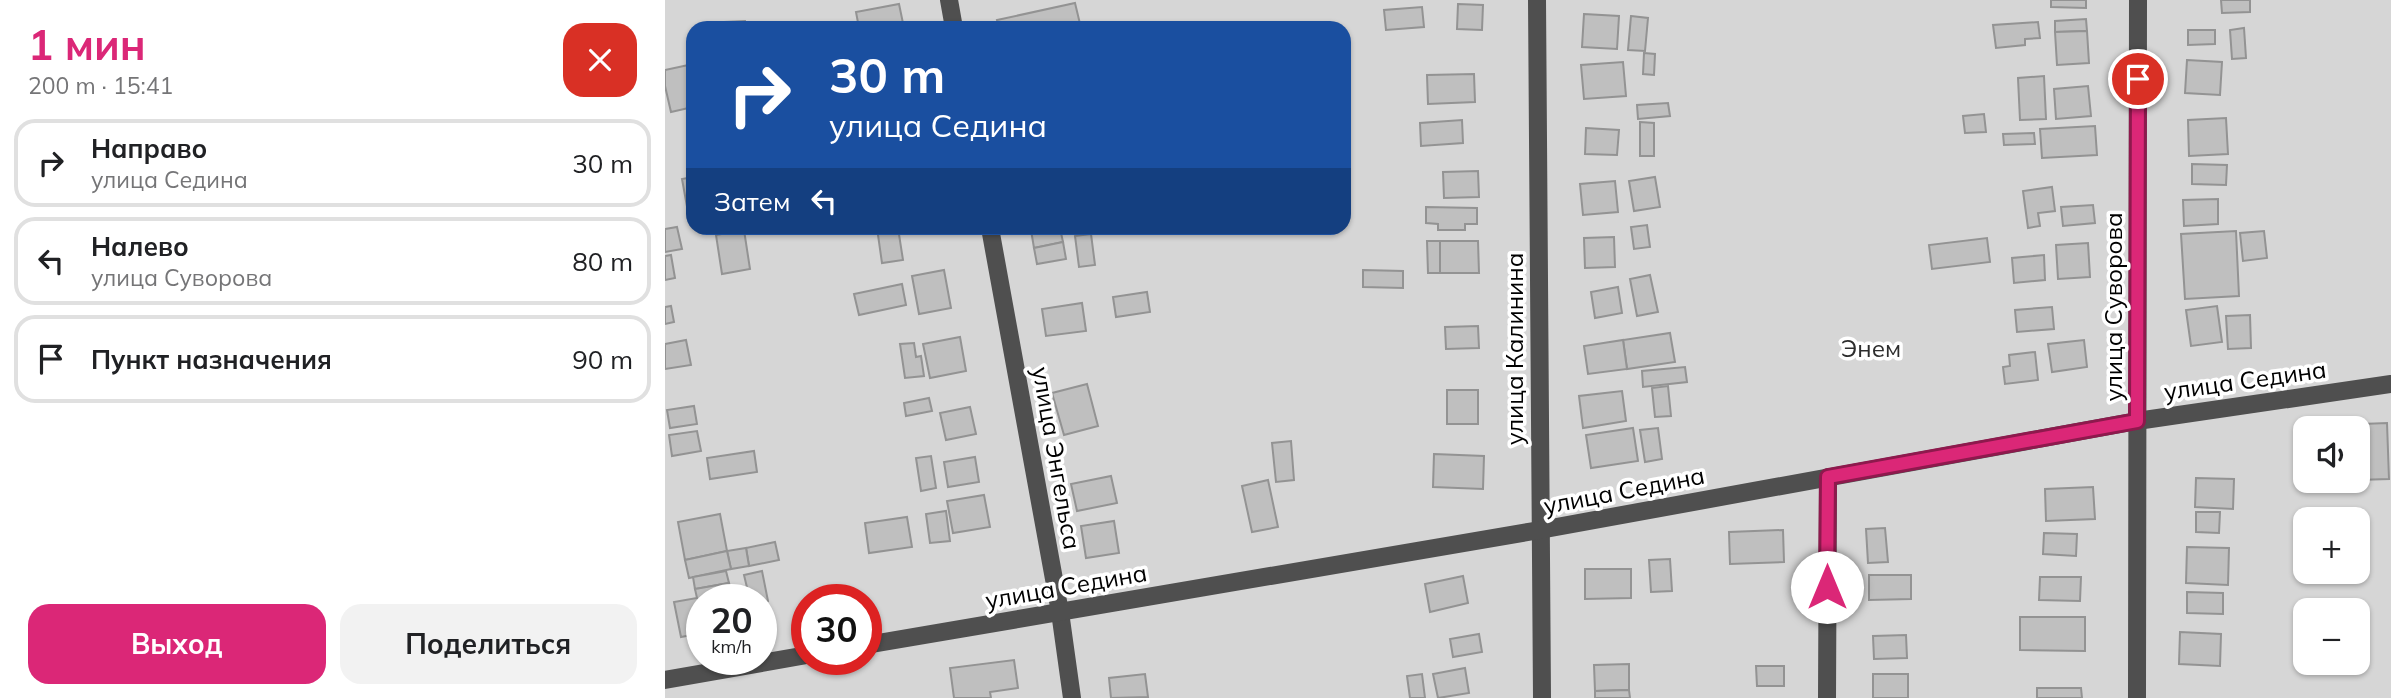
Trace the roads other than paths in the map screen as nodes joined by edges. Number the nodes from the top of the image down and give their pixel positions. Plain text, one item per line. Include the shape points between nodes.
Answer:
1 (949, 0) edge
2 (1537, 0) edge
3 (2138, 0) edge
4 (953, 21) edge
5 (991, 235) edge
6 (2391, 384) edge
7 (2137, 421) junction
8 (1828, 477) junction
9 (1540, 530) junction
10 (1060, 612) junction
11 (882, 642) edge
12 (791, 658) edge
13 (665, 680) edge
14 (665, 687) edge
15 (667, 698) edge
16 (1072, 698) edge
17 (1542, 698) edge
18 (1827, 698) edge
19 (2137, 698) edge

1 - 4 street
2 - 9 street, улица Калинина
3 - 7 street, улица Суворова
5 - 10 street, улица Энгельса
6 - 7 street, улица Седина
7 - 8 street, улица Седина
7 - 19 street, улица Суворова
8 - 9 street, улица Седина
8 - 18 street
9 - 10 street, улица Седина
9 - 17 street, улица Калинина
10 - 11 street, улица Седина
10 - 16 street, улица Энгельса
12 - 13 street
14 - 15 street

